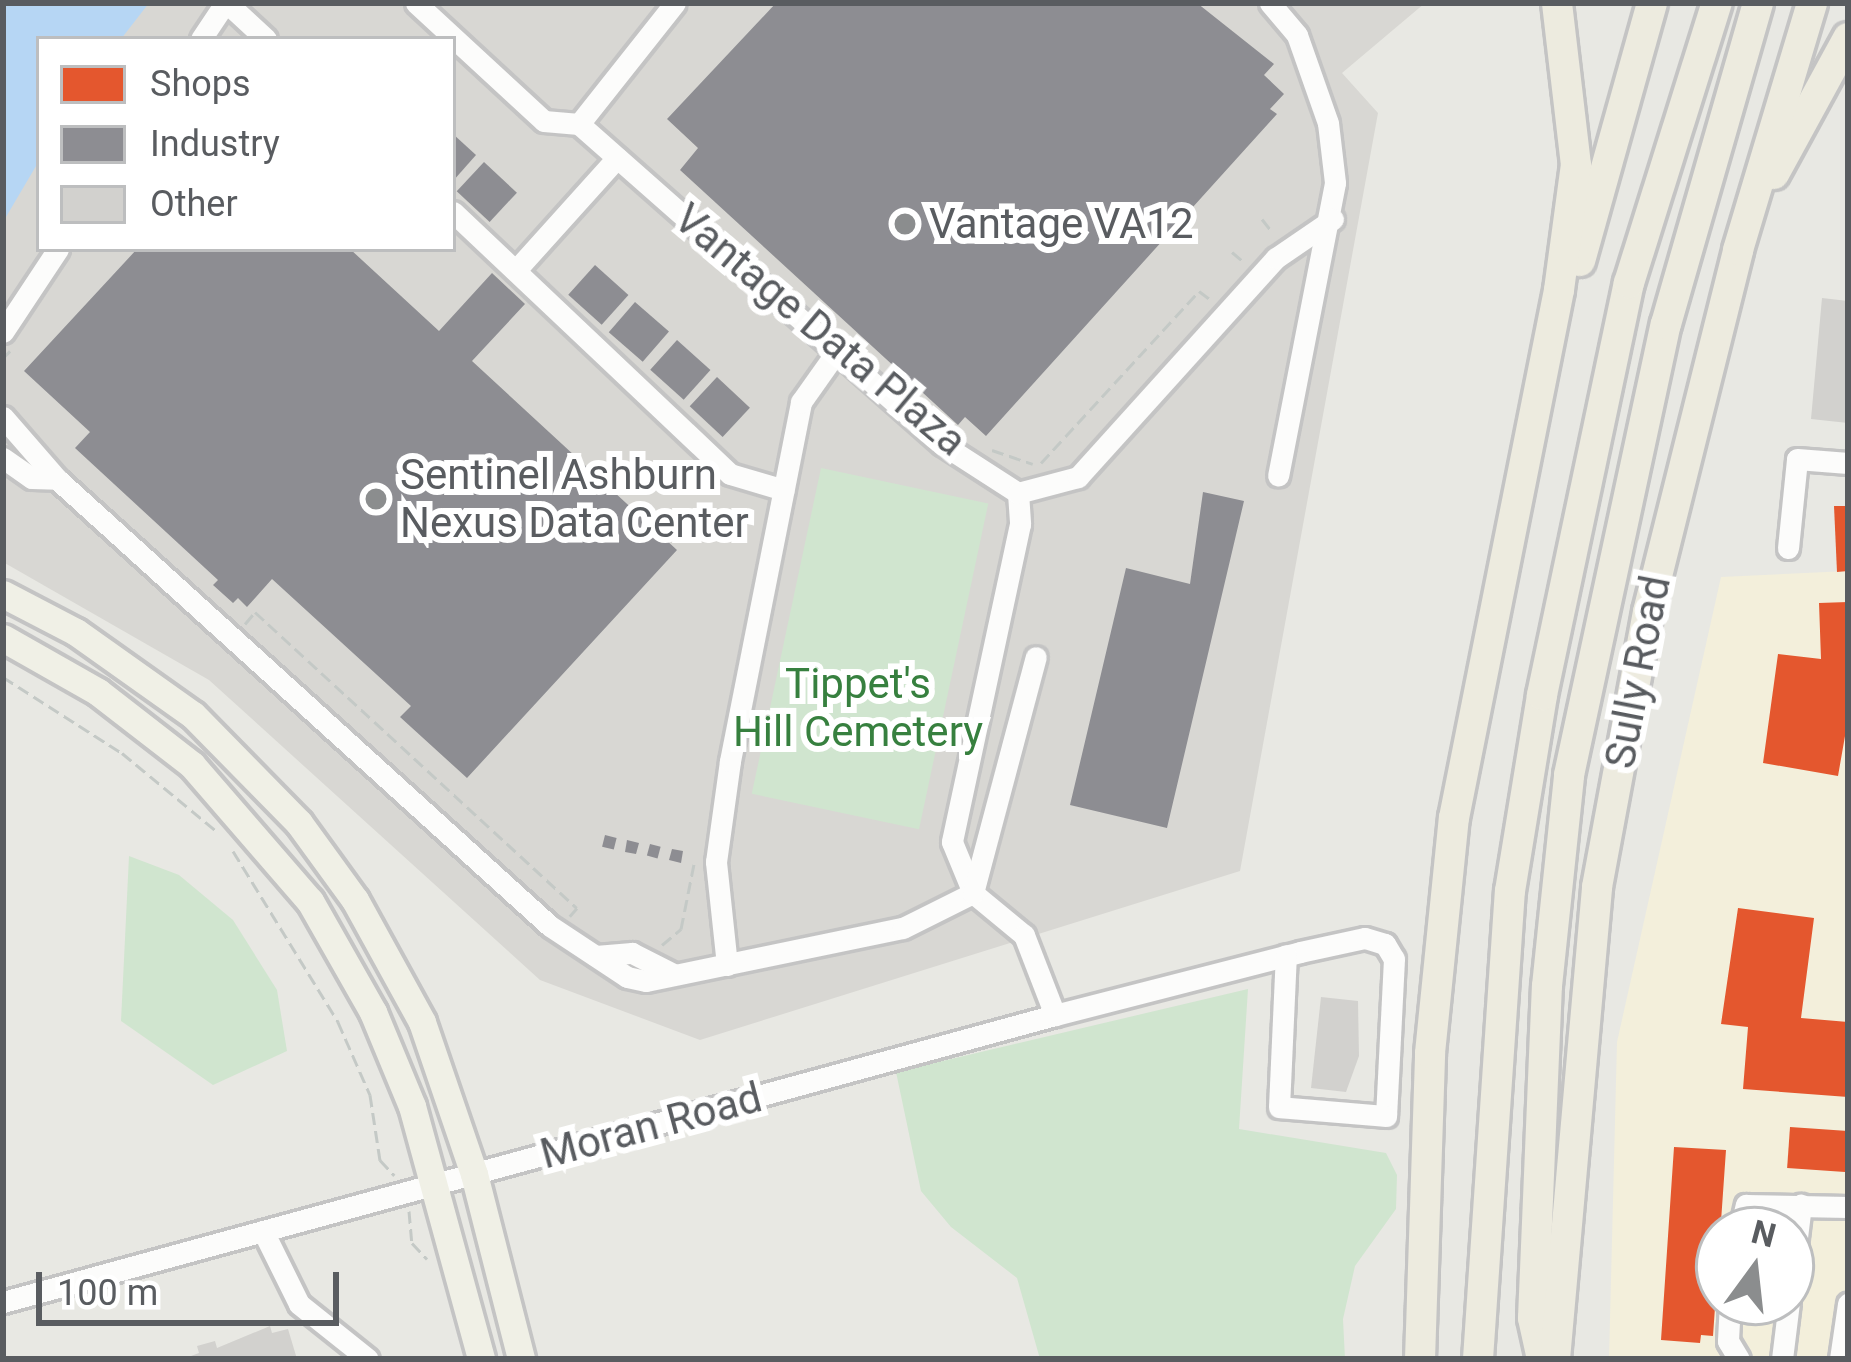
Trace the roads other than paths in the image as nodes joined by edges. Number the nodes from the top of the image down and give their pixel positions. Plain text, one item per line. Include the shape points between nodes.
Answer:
1 (226, 3) edge
2 (416, 3) edge
3 (675, 3) edge
4 (1270, 3) edge
5 (1557, 3) edge
6 (1652, 3) edge
7 (1717, 3) edge
8 (1758, 3) edge
9 (1812, 3) edge
10 (203, 36) edge
11 (263, 36) edge
12 (452, 36) edge
13 (1848, 38) edge
14 (456, 40) edge
15 (579, 124) junction
16 (617, 158) junction
17 (456, 215) edge
18 (1333, 219) junction
19 (1738, 250) junction
20 (56, 252) edge
21 (516, 270) junction
22 (3, 332) edge
23 (835, 354) junction
24 (3, 417) edge
25 (3, 458) edge
26 (1848, 463) edge
27 (1278, 476) dead end
28 (57, 479) junction
29 (784, 490) junction
30 (1018, 493) junction
31 (1512, 497) junction
32 (1788, 548) dead end
33 (3, 594) edge
34 (3, 638) edge
35 (1036, 657) dead end
36 (973, 893) junction
37 (1293, 953) junction
38 (727, 964) junction
39 (1055, 1015) junction
40 (474, 1174) junction
41 (433, 1184) junction
42 (1801, 1205) joint
43 (1746, 1206) edge
44 (1848, 1207) edge
45 (262, 1231) junction
46 (3, 1302) edge
47 (1848, 1304) edge
48 (1729, 1326) edge
49 (1786, 1326) edge
50 (368, 1359) edge
51 (481, 1359) edge
52 (521, 1359) edge
53 (1420, 1359) edge
54 (1478, 1359) edge
55 (1542, 1359) edge
56 (1555, 1359) edge
57 (1739, 1359) edge
58 (1782, 1359) edge
59 (1840, 1359) edge

1 - 10 street
1 - 11 street
2 - 12 street
3 - 15 street
4 - 18 street via 1297,35 1328,123
5 - 31 highway via 1576,165 1559,290
6 - 31 highway
7 - 54 highway via 1629,283 1542,695 1510,892
8 - 55 highway via 1660,346 1569,775 1547,986 1533,1318
9 - 19 highway, Sully Road
13 - 19 highway
14 - 15 street via 544,121
15 - 16 street, Vantage Data Plaza
16 - 21 street
16 - 23 street, Vantage Data Plaza
17 - 21 street
18 - 27 street
18 - 30 street via 1276,258 1078,477
19 - 56 highway, Sully Road via 1653,588 1598,887
20 - 22 street
21 - 29 street via 730,474
23 - 29 street via 802,402
23 - 30 street, Vantage Data Plaza via 942,444
24 - 28 street
25 - 28 street via 32,478
26 - 32 street via 1797,459
28 - 38 street via 550,926 627,977
29 - 38 street via 716,862
30 - 36 street via 1020,524 952,842
31 - 53 highway via 1454,818 1430,1053
33 - 40 main road via 151,682 299,823 356,900 422,1022
34 - 41 main road via 146,726 278,859 374,1012
35 - 36 street
36 - 38 street via 903,928
36 - 39 street via 1024,935
37 - 37 street, Moran Road via 1279,1107 1386,1116 1394,959 1385,944 1365,938
37 - 39 street, Moran Road
39 - 40 street, Moran Road
40 - 41 street, Moran Road
40 - 52 main road
41 - 45 street, Moran Road
41 - 51 main road
42 - 43 street
42 - 44 street
45 - 46 street, Moran Road
45 - 50 street via 299,1304
47 - 59 street
48 - 57 street
49 - 58 street

